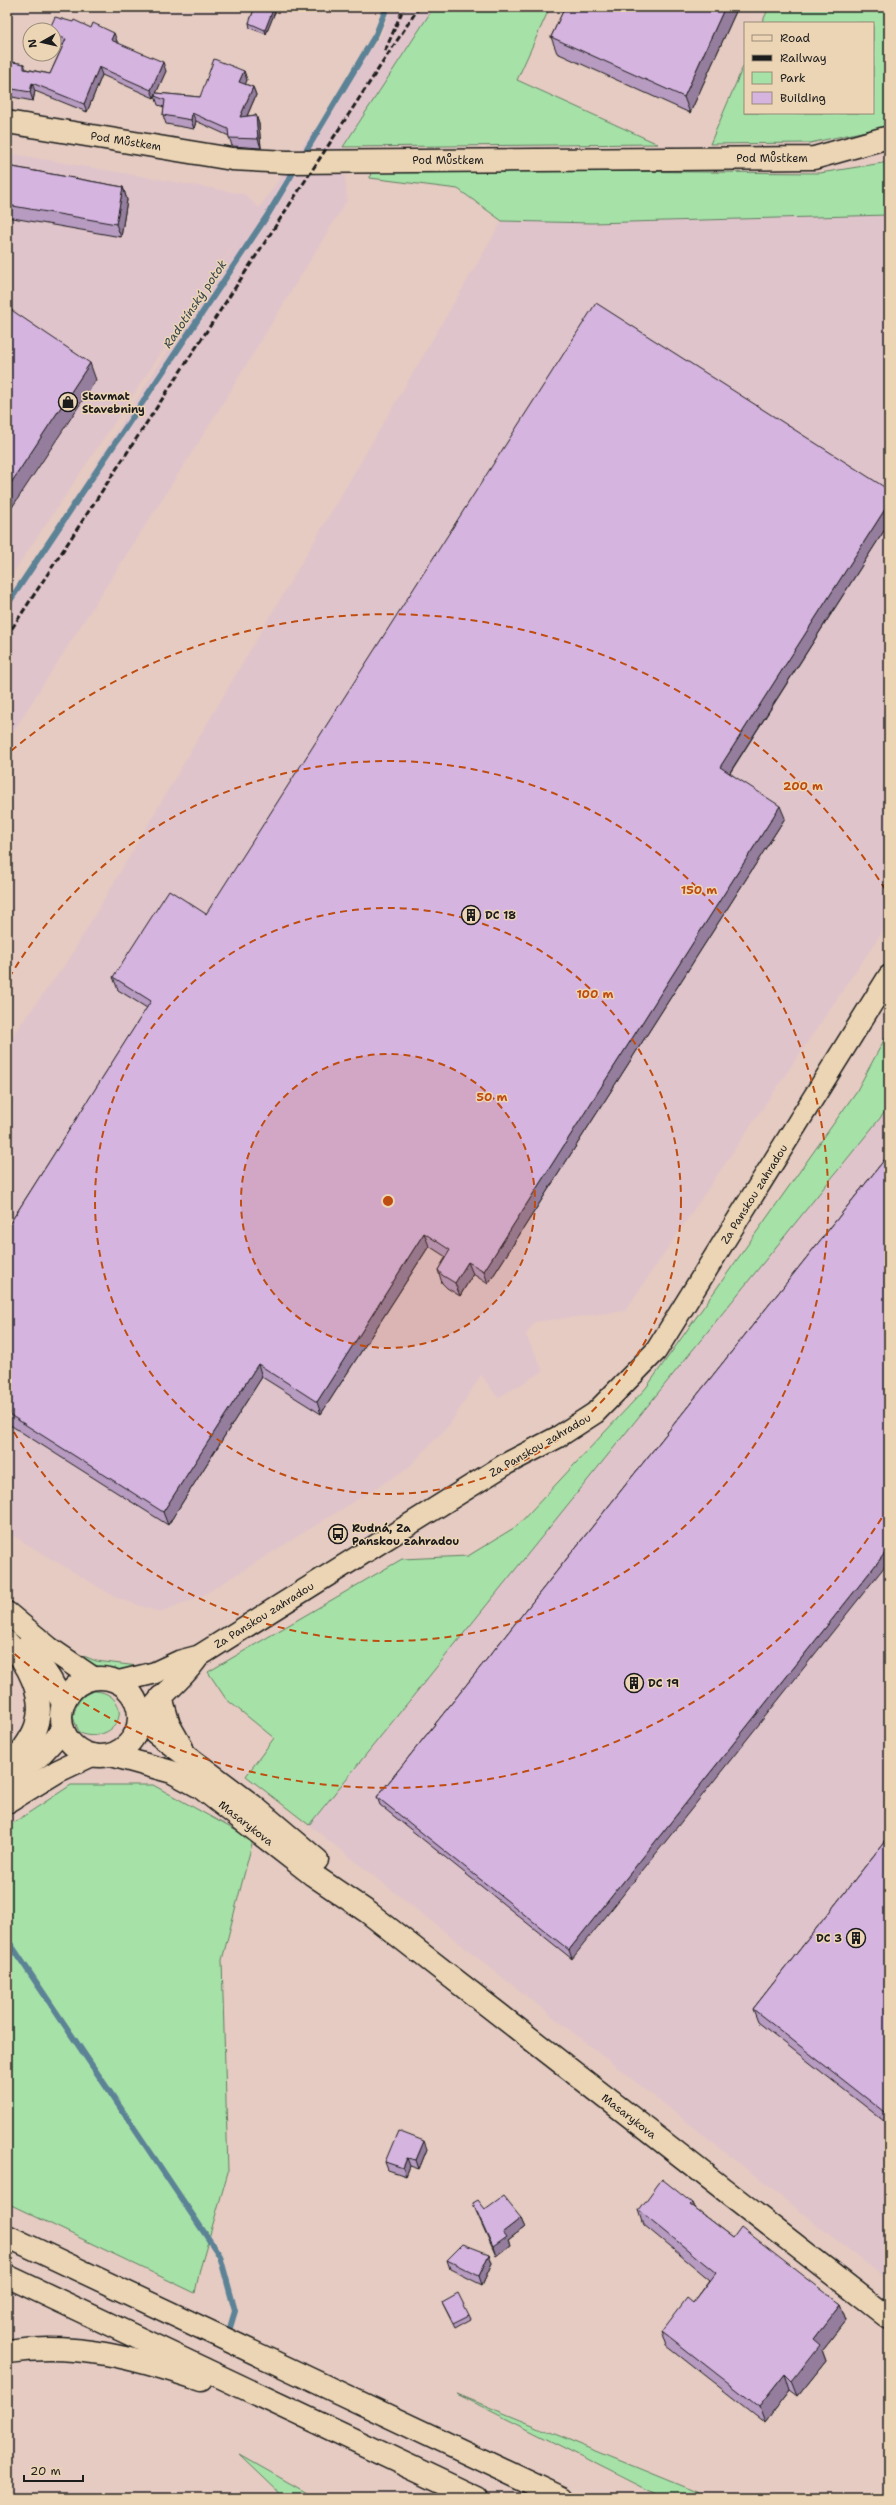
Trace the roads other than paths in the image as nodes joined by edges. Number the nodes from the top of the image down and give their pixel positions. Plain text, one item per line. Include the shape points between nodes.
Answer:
1 (7, 122) edge
2 (889, 137) edge
3 (889, 976) edge
4 (7, 1612) edge
5 (7, 1626) edge
6 (7, 1642) edge
7 (199, 1656) junction
8 (93, 1678) junction
9 (118, 1682) junction
10 (161, 1697) junction
11 (63, 1703) junction
12 (142, 1718) junction
13 (63, 1730) junction
14 (186, 1754) junction
15 (102, 1755) junction
16 (7, 1770) edge
17 (7, 1781) edge
18 (7, 1802) edge
19 (370, 1913) junction
20 (7, 2236) edge
21 (7, 2276) edge
22 (889, 2318) edge
23 (7, 2352) edge
24 (299, 2412) junction
25 (477, 2498) edge
26 (562, 2498) edge

1 - 2 main road, Pod Můstkem via 232,159 287,162 814,158
3 - 7 street, Za Panskou zahradou via 656,1351 620,1389 595,1413 558,1437 506,1464
4 - 8 main road via 49,1648
5 - 11 main road via 34,1652
6 - 16 main road via 22,1659 30,1675 39,1714 32,1734
7 - 9 street, Za Panskou zahradou via 180,1661 154,1673
7 - 10 street, Za Panskou zahradou via 191,1668
8 - 9 main road
8 - 11 main road via 75,1686
9 - 12 main road via 133,1696
10 - 12 street, Za Panskou zahradou
10 - 14 main road via 169,1725
11 - 13 main road
12 - 14 main road, Masarykova via 156,1733
12 - 15 main road via 131,1741 123,1748
13 - 15 main road via 80,1751
13 - 17 main road via 39,1756
14 - 19 main road, Masarykova via 326,1867
15 - 18 main road via 58,1771
15 - 19 main road, Masarykova via 172,1772 200,1787 313,1875
19 - 22 main road, Masarykova
20 - 26 main road
21 - 24 main road
23 - 24 main road via 52,2348 116,2354 155,2364
24 - 25 main road

